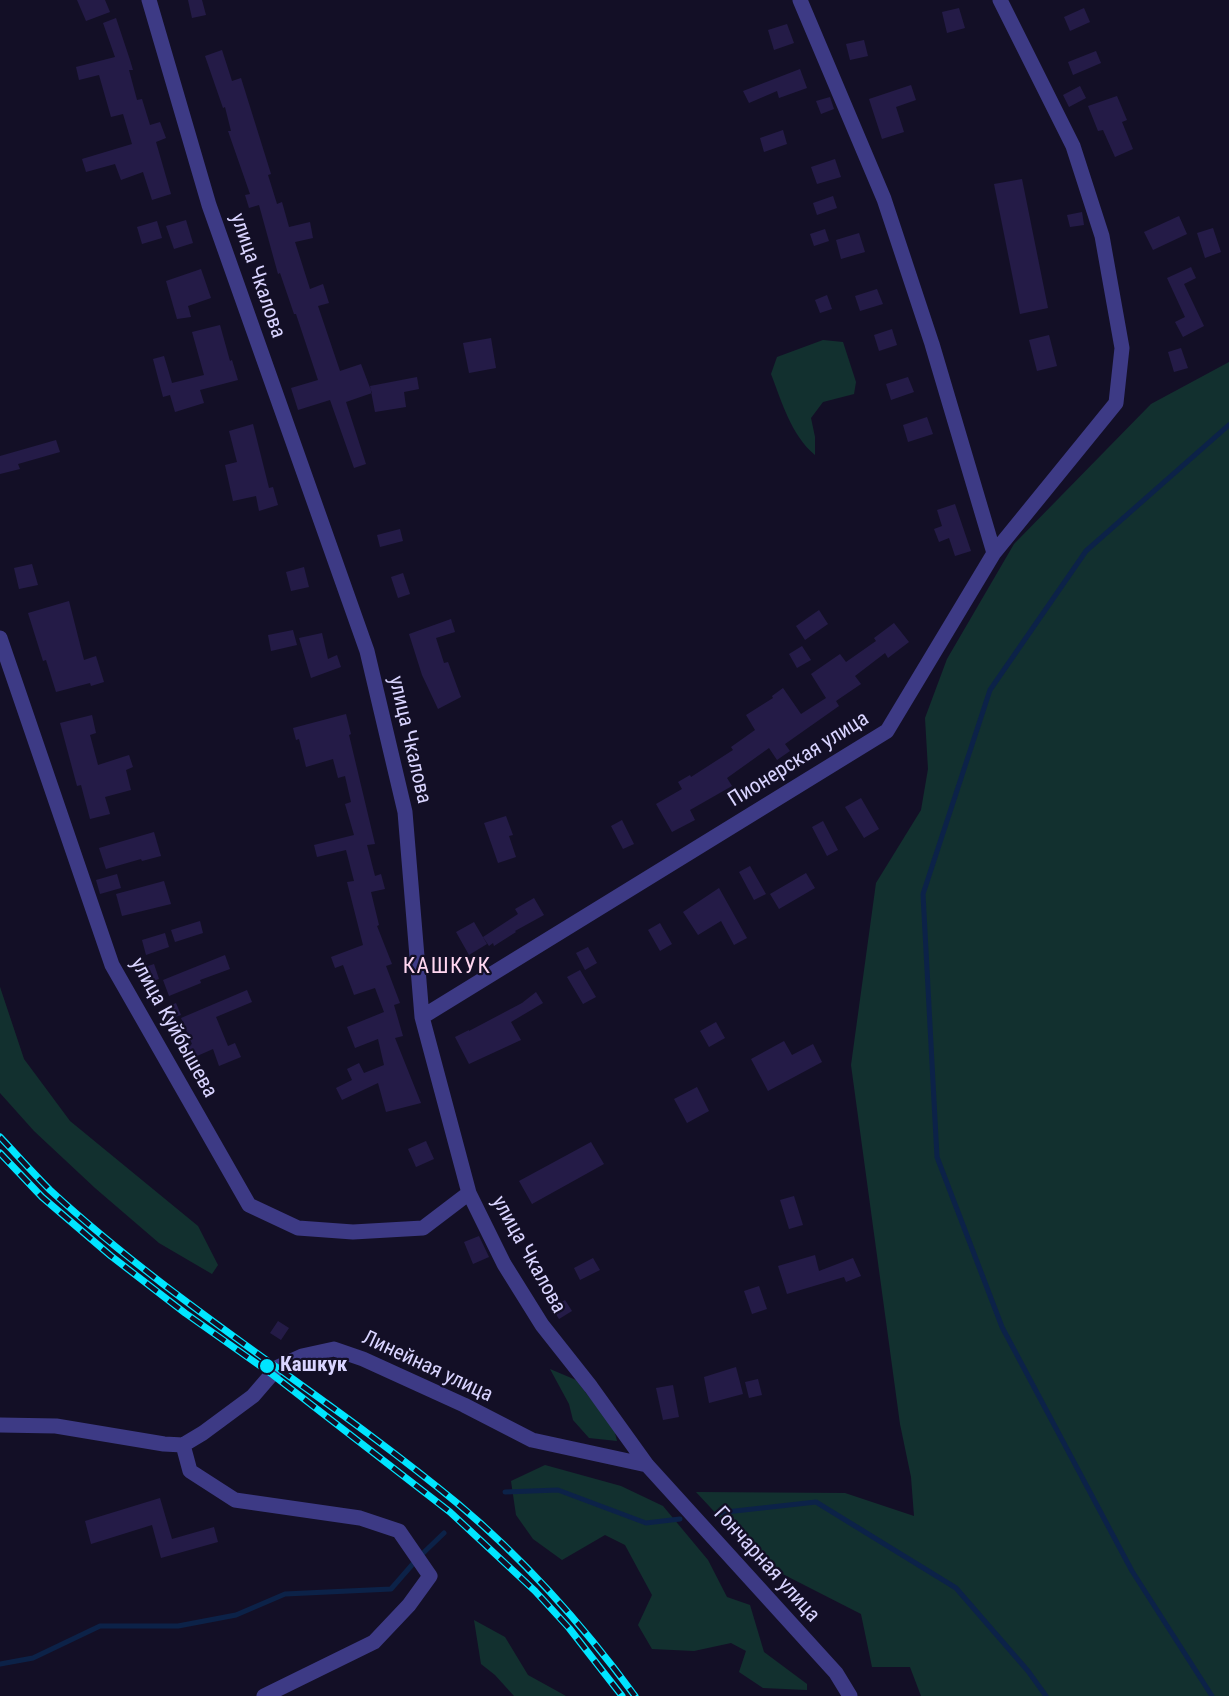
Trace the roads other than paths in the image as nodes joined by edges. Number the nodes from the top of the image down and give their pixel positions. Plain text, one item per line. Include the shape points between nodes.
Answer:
1 (148, 0) edge
2 (800, 0) edge
3 (1000, 0) edge
4 (994, 554) junction
5 (0, 638) edge
6 (422, 1017) junction
7 (469, 1193) junction
8 (0, 1425) edge
9 (183, 1445) junction
10 (647, 1465) junction
11 (264, 1696) edge
12 (850, 1696) edge

1 - 6 street, улица Чкалова via 210,205 367,651 405,812
2 - 4 street via 884,199
3 - 4 street, Пионерская улица via 1073,146 1102,236 1122,348 1116,403
4 - 6 street, Пионерская улица via 887,731
5 - 7 street, улица Куйбышева via 112,965 249,1205 298,1228 353,1232 423,1228
6 - 7 street, улица Чкалова
7 - 10 street, улица Чкалова via 504,1264 542,1325
8 - 9 street via 56,1426
9 - 10 street, Линейная улица via 253,1396 278,1367 302,1356 334,1349 464,1405 532,1440
9 - 11 street via 190,1471 235,1500 360,1518 399,1531 430,1576 410,1605 374,1642
10 - 12 street, Гончарная улица via 836,1673

